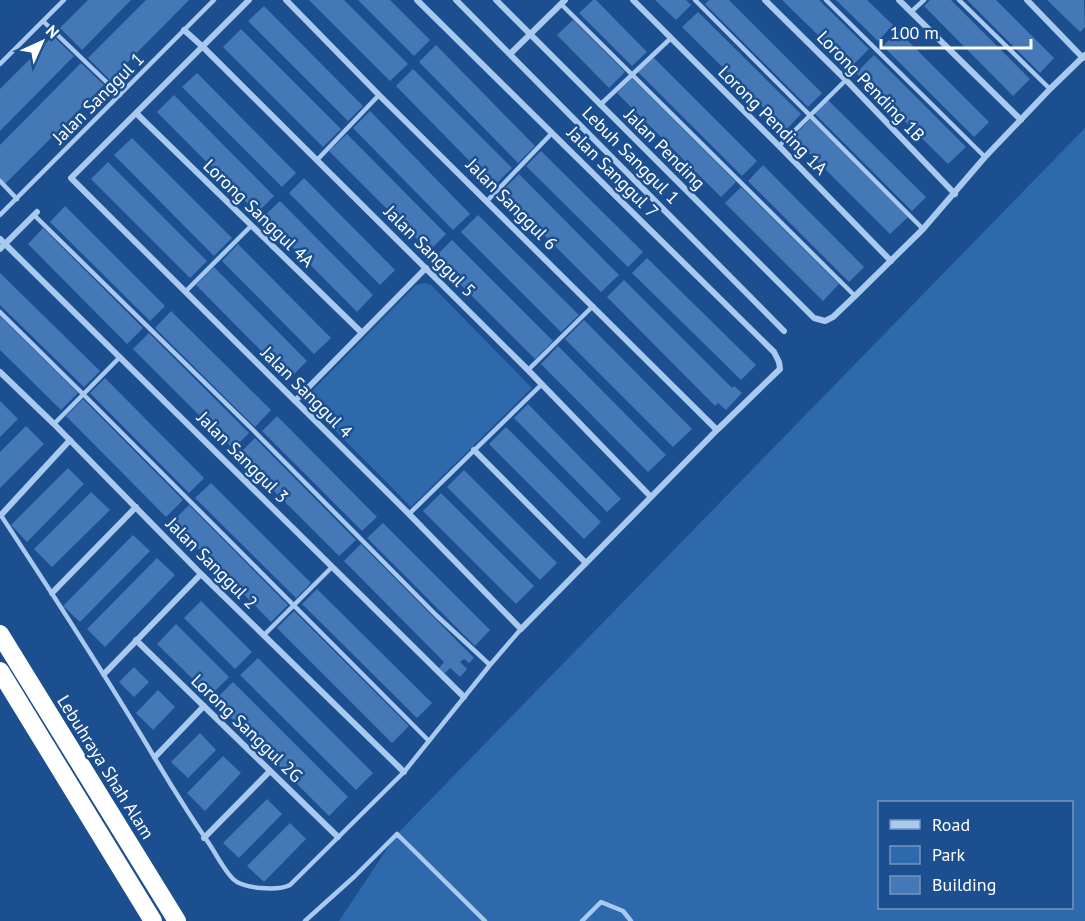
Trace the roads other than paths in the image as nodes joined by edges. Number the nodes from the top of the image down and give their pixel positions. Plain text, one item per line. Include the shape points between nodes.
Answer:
1 (64, 0) edge
2 (214, 0) edge
3 (249, 0) edge
4 (285, 0) edge
5 (417, 0) edge
6 (456, 0) edge
7 (633, 0) edge
8 (695, 0) edge
9 (765, 0) edge
10 (826, 0) edge
11 (899, 0) edge
12 (924, 0) edge
13 (958, 0) edge
14 (1027, 0) edge
15 (498, 1) edge
16 (563, 2) edge
17 (911, 12) junction
18 (43, 21) junction
19 (184, 30) junction
20 (530, 35) junction
21 (671, 38) junction
22 (202, 46) junction
23 (510, 54) junction
24 (1084, 56) edge
25 (0, 64) edge
26 (632, 75) junction
27 (846, 80) junction
28 (1050, 89) junction
29 (120, 94) junction
30 (379, 95) junction
31 (600, 105) junction
32 (136, 113) junction
33 (810, 116) junction
34 (1021, 120) junction
35 (552, 133) junction
36 (779, 146) junction
37 (985, 157) junction
38 (317, 160) junction
39 (0, 181) edge
40 (954, 194) junction
41 (17, 199) junction
42 (488, 201) junction
43 (36, 214) joint
44 (0, 215) edge
45 (251, 226) junction
46 (923, 229) junction
47 (0, 239) edge
48 (2, 247) edge
49 (891, 261) junction
50 (426, 268) junction
51 (184, 292) junction
52 (855, 296) junction
53 (593, 306) junction
54 (0, 312) edge
55 (784, 331) dead end
56 (362, 333) junction
57 (120, 357) junction
58 (528, 370) junction
59 (1, 375) edge
60 (542, 384) junction
61 (83, 394) junction
62 (295, 401) junction
63 (54, 424) junction
64 (717, 430) junction
65 (70, 440) junction
66 (474, 450) junction
67 (651, 497) junction
68 (136, 507) junction
69 (0, 514) edge
70 (409, 514) junction
71 (586, 563) junction
72 (332, 567) junction
73 (201, 574) junction
74 (52, 593) junction
75 (294, 605) junction
76 (521, 629) junction
77 (0, 634) edge
78 (264, 635) junction
79 (136, 640) junction
80 (490, 665) junction
81 (0, 671) edge
82 (104, 674) junction
83 (464, 697) junction
84 (204, 706) junction
85 (429, 741) junction
86 (154, 758) junction
87 (270, 771) junction
88 (404, 772) junction
89 (204, 837) junction
90 (338, 837) junction
91 (153, 921) edge
92 (177, 921) edge
93 (304, 921) edge
94 (485, 921) edge
95 (582, 921) edge
96 (632, 921) edge

1 - 18 lane
2 - 19 lane, Jalan Sanggul 1
3 - 22 street
4 - 30 street, Jalan Sanggul 6
5 - 35 street, Jalan Sanggul 7
6 - 23 street, Lebuh Sanggul 1
7 - 21 street, Lorong Pending 1A
8 - 33 lane
9 - 27 street, Lorong Pending 1B
10 - 37 lane
11 - 17 street
12 - 17 lane
13 - 28 lane
14 - 24 street
15 - 20 street, Jalan Pending
16 - 20 street
16 - 26 lane
17 - 34 street
18 - 25 lane
18 - 29 lane
19 - 22 street, Jalan Sanggul 5
19 - 29 lane, Jalan Sanggul 1
20 - 23 street
20 - 31 street, Jalan Pending
21 - 26 lane
21 - 36 street, Lorong Pending 1A
22 - 32 street
22 - 38 street, Jalan Sanggul 5
23 - 55 street, Lebuh Sanggul 1
24 - 28 street
26 - 31 lane
26 - 52 lane
27 - 33 lane
27 - 40 street, Lorong Pending 1B
28 - 34 street
29 - 41 lane, Jalan Sanggul 1
30 - 38 lane
30 - 42 street, Jalan Sanggul 6
31 - 52 street, Jalan Pending via 814,318 825,321 833,317
32 - 45 street, Lorong Sanggul 4A
32 - 51 street, Jalan Sanggul 4 via 71,178
33 - 36 lane
33 - 46 lane
34 - 37 street
35 - 42 lane
35 - 64 street, Jalan Sanggul 7 via 774,352 780,369
36 - 49 street, Lorong Pending 1A
37 - 40 street
38 - 50 street, Jalan Sanggul 5
39 - 41 lane
40 - 46 street
41 - 44 lane, Jalan Sanggul 1
42 - 53 street, Jalan Sanggul 6
43 - 48 street
43 - 80 lane
45 - 51 lane
45 - 56 street, Lorong Sanggul 4A
46 - 49 street
47 - 48 street, Jalan Sanggul 3
48 - 57 street, Jalan Sanggul 3
49 - 52 street
50 - 56 street
50 - 58 street, Jalan Sanggul 5
51 - 62 street, Jalan Sanggul 4
53 - 58 lane
53 - 64 street, Jalan Sanggul 6
54 - 61 lane
56 - 62 street
57 - 61 lane
57 - 72 street, Jalan Sanggul 3
58 - 60 street, Jalan Sanggul 5
59 - 63 street, Jalan Sanggul 2
60 - 66 lane
60 - 67 street, Jalan Sanggul 5
61 - 63 lane
61 - 75 lane
62 - 70 street, Jalan Sanggul 4
63 - 65 street, Jalan Sanggul 2
64 - 67 street
65 - 68 street, Jalan Sanggul 2
65 - 69 street
66 - 70 lane
66 - 71 street
67 - 71 street
68 - 73 street, Jalan Sanggul 2
68 - 74 street
69 - 74 lane
70 - 76 street, Jalan Sanggul 4
71 - 76 street
72 - 75 lane
72 - 83 street, Jalan Sanggul 3
73 - 78 street, Jalan Sanggul 2
73 - 79 street
74 - 82 lane
75 - 78 lane
75 - 85 lane
76 - 80 lane
77 - 92 highway, Lebuhraya Shah Alam
78 - 88 street, Jalan Sanggul 2
79 - 82 street
79 - 84 street, Lorong Sanggul 2G
80 - 83 lane
81 - 91 highway
82 - 86 lane
83 - 85 lane
84 - 86 street
84 - 87 street, Lorong Sanggul 2G
85 - 88 lane
86 - 89 lane
87 - 89 street
87 - 90 street, Lorong Sanggul 2G
88 - 90 lane
89 - 90 lane via 234,880 243,885 278,888 290,885
93 - 94 lane via 397,834
95 - 96 lane via 601,902 623,911

